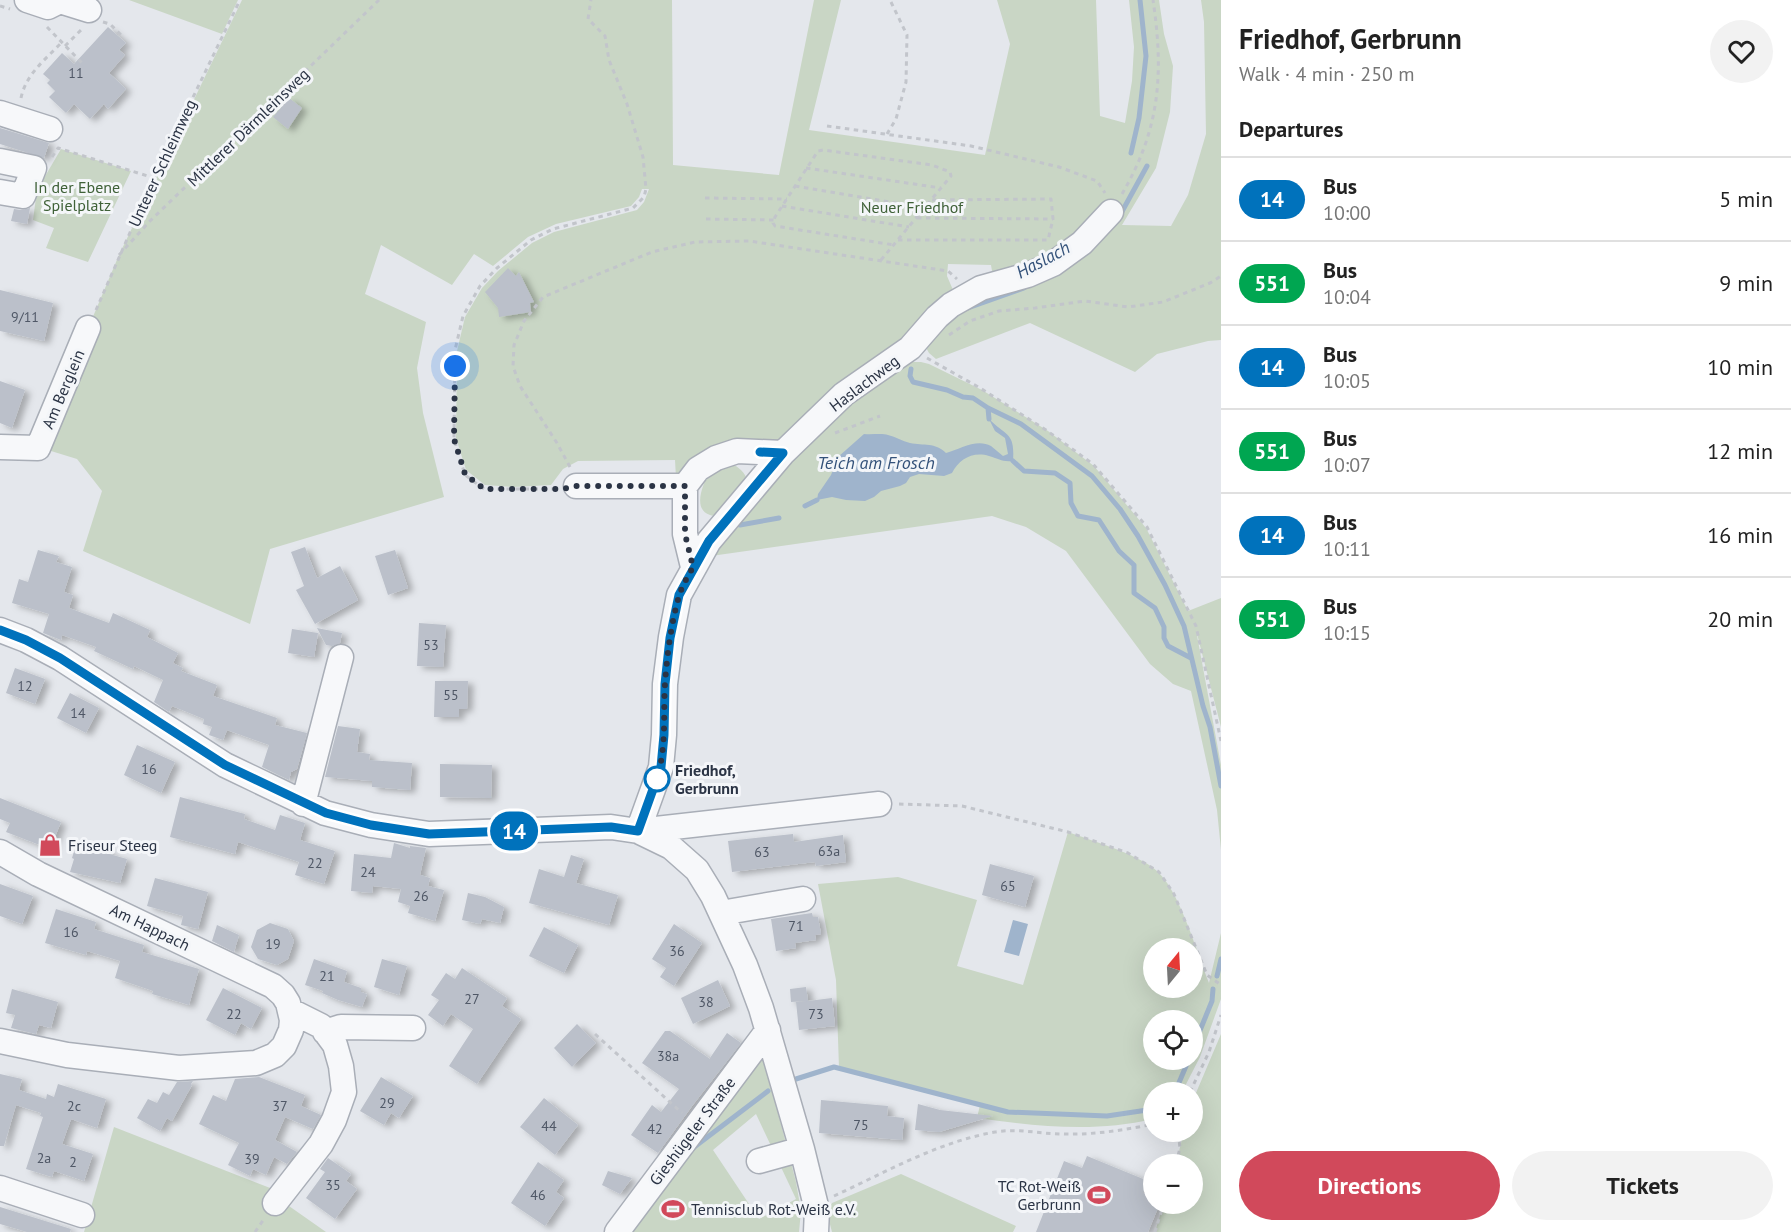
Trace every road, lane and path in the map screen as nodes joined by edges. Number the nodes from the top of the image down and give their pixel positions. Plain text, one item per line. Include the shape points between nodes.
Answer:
1 (27, 0) edge
2 (240, 0) edge
3 (379, 0) edge
4 (591, 0) edge
5 (890, 0) edge
6 (1153, 0) edge
7 (89, 10) dead end
8 (82, 63) dead end
9 (9, 115) edge
10 (827, 126) dead end
11 (50, 129) dead end
12 (886, 134) junction
13 (0, 161) edge
14 (34, 168) junction
15 (806, 168) junction
16 (154, 178) junction
17 (795, 186) junction
18 (942, 189) junction
19 (0, 192) edge
20 (705, 198) dead end
21 (787, 199) junction
22 (932, 200) junction
23 (782, 206) junction
24 (925, 208) junction
25 (1113, 209) junction
26 (916, 218) junction
27 (706, 219) dead end
28 (1053, 219) junction
29 (774, 220) junction
30 (909, 227) junction
31 (898, 240) junction
32 (894, 245) junction
33 (119, 255) junction
34 (881, 261) junction
35 (948, 271) dead end
36 (1221, 276) edge
37 (88, 328) joint
38 (942, 341) dead end
39 (911, 347) junction
40 (0, 447) edge
41 (783, 453) junction
42 (576, 486) junction
43 (685, 486) junction
44 (693, 567) junction
45 (0, 630) edge
46 (341, 657) dead end
47 (1221, 741) edge
48 (303, 804) junction
49 (879, 804) joint
50 (638, 831) junction
51 (0, 852) edge
52 (803, 899) dead end
53 (721, 914) junction
54 (1221, 985) edge
55 (291, 1011) junction
56 (1221, 1015) edge
57 (413, 1028) dead end
58 (768, 1030) junction
59 (325, 1032) junction
60 (595, 1034) dead end
61 (0, 1041) edge
62 (1195, 1082) edge
63 (685, 1117) dead end
64 (1143, 1126) edge
65 (802, 1149) junction
66 (759, 1161) dead end
67 (0, 1188) edge
68 (275, 1203) dead end
69 (1161, 1214) edge
70 (82, 1215) dead end
71 (816, 1220) edge
72 (617, 1232) edge
73 (1155, 1232) edge

1 - 7 street via 48,7 60,2
2 - 16 path, Unterer Schleimweg
3 - 33 path, Mittlerer Därmleinsweg
4 - 42 path via 588,19 604,36 643,157 644,197 633,208 553,229 531,240 496,268 463,316 455,350 454,439 465,474 484,489
5 - 12 path via 907,35 906,82 896,119
6 - 25 path via 1159,38 1153,124 1136,171
8 - 9 path via 62,42 30,74
9 - 11 street
10 - 12 path
12 - 25 path via 971,146 1059,167 1097,181
13 - 14 street
14 - 16 path via 44,168 58,148
14 - 19 street via 23,196
15 - 17 path
15 - 18 path
15 - 18 path via 816,153 823,150 932,165 950,172
16 - 33 path, Unterer Schleimweg
17 - 21 path
17 - 24 path
18 - 22 path
20 - 21 path
21 - 23 path
22 - 24 path
22 - 28 path via 1051,199
23 - 29 path
23 - 30 path
24 - 26 path
25 - 39 street, Haslachweg via 1082,243 1053,264 981,288 951,305
26 - 28 path
26 - 30 path
27 - 29 path
28 - 31 path via 1048,240
29 - 32 path via 775,226
30 - 31 path
31 - 32 path
32 - 34 path
33 - 37 path, Unterer Schleimweg
34 - 35 path
34 - 42 path via 748,241 695,242 652,252 543,297 517,337 513,366 520,386 558,443
36 - 38 path via 1163,302 1128,306 1085,301 999,310 970,321
37 - 40 street, Am Berglein via 38,448
39 - 41 street, Haslachweg via 844,394
39 - 47 path via 1046,430 1093,464 1147,527 1196,626
41 - 43 street via 737,451 716,458 698,469
41 - 44 street, Haslachweg via 709,541
42 - 43 street
43 - 44 street via 685,534
44 - 50 street, Haslachweg via 679,595 670,638 661,767
45 - 48 street via 60,658 225,765
46 - 48 street
48 - 50 street via 371,825 429,834 611,827
49 - 50 street
49 - 54 path via 962,806 1068,832 1128,854 1159,872 1174,894 1208,975
50 - 53 street via 671,847 697,870
51 - 55 street, Am Happach via 38,874 273,986
52 - 53 street
53 - 58 street via 745,965
55 - 59 street, Am Happach via 321,1026
55 - 61 street via 291,1030 284,1046 275,1055 256,1063 179,1068 67,1055
56 - 62 path
57 - 59 street via 341,1027
58 - 65 street
58 - 72 street, Gieshügeler Straße
59 - 68 street, Am Happach via 335,1045 344,1092 321,1144
60 - 63 path
64 - 71 path via 1062,1134 996,1132 966,1138 919,1155
65 - 66 street
65 - 71 street
67 - 70 street
69 - 73 path

